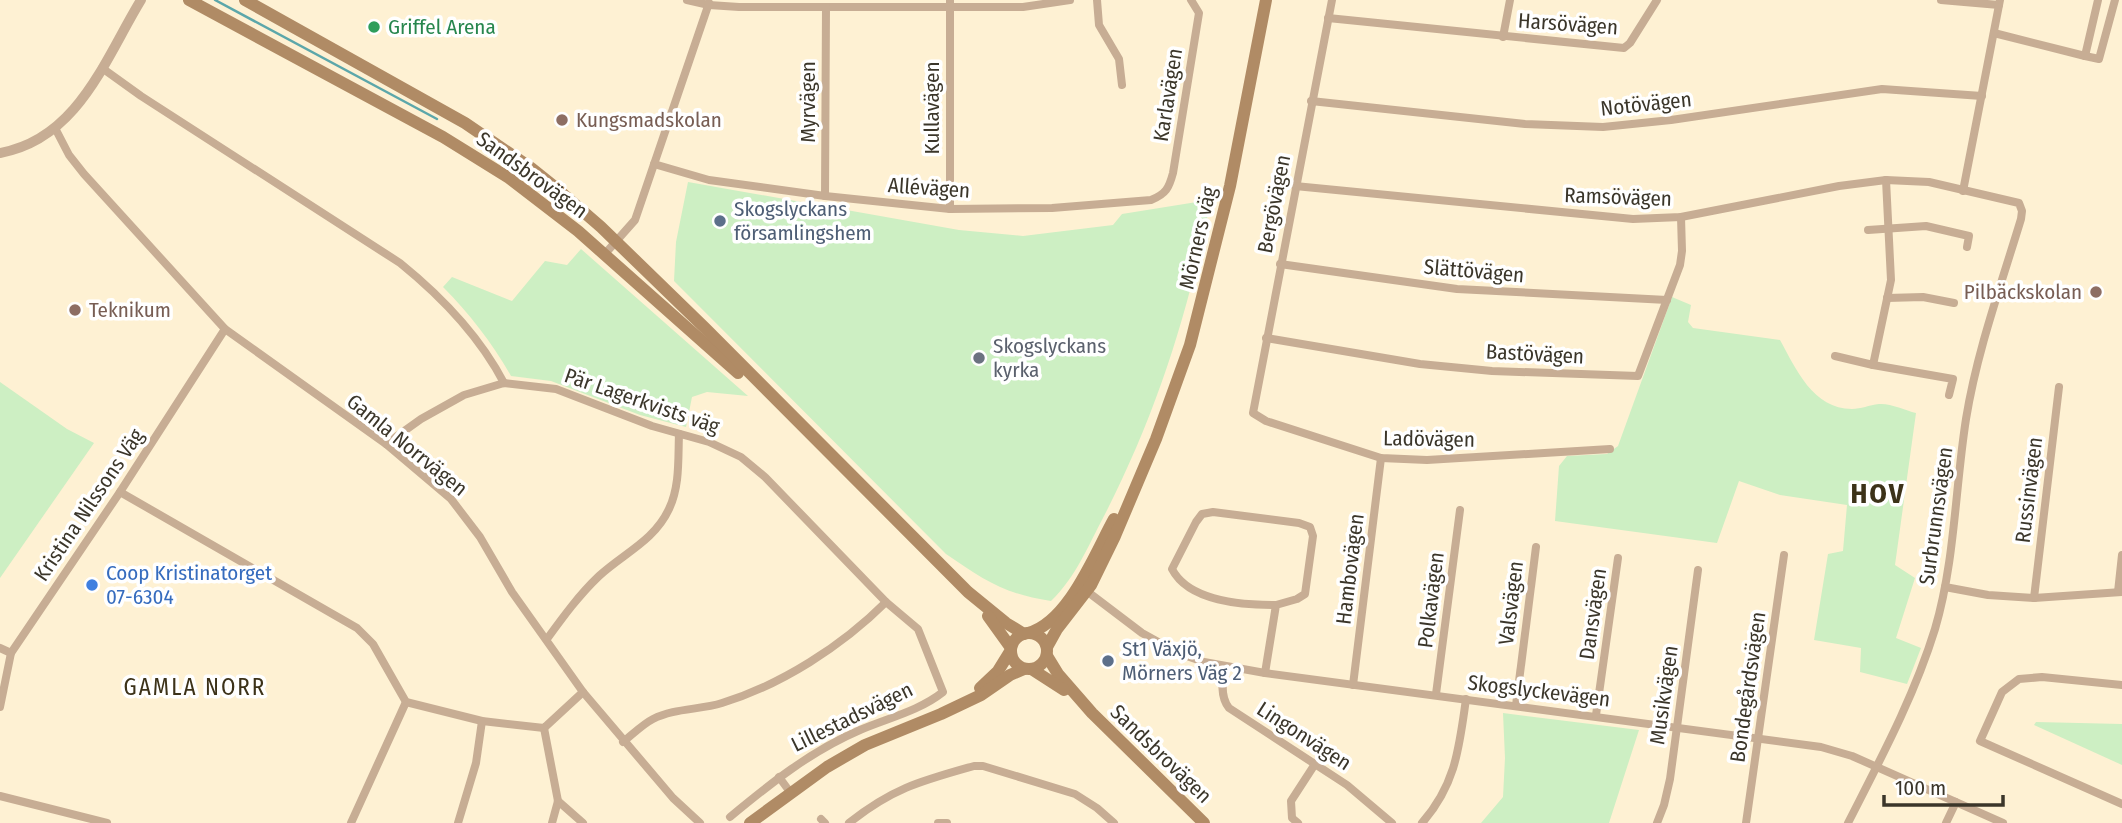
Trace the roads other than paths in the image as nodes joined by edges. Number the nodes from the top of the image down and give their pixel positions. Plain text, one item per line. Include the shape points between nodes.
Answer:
1 (141, 0) edge
2 (189, 0) edge
3 (245, 0) edge
4 (687, 0) edge
5 (1070, 0) edge
6 (1097, 0) edge
7 (1191, 0) edge
8 (1266, 0) edge
9 (1332, 0) edge
10 (1510, 0) edge
11 (1657, 0) edge
12 (1941, 0) edge
13 (2098, 0) edge
14 (2115, 0) edge
15 (709, 3) edge
16 (1999, 3) edge
17 (950, 4) edge
18 (827, 7) junction
19 (1328, 18) junction
20 (1994, 33) junction
21 (1503, 37) junction
22 (2085, 56) junction
23 (102, 68) junction
24 (1122, 85) dead end
25 (1983, 96) junction
26 (1311, 101) junction
27 (55, 128) junction
28 (0, 153) edge
29 (654, 164) junction
30 (1886, 180) junction
31 (1296, 186) junction
32 (1962, 191) junction
33 (1162, 195) joint
34 (825, 196) junction
35 (2019, 203) joint
36 (950, 209) junction
37 (1681, 217) junction
38 (1889, 229) junction
39 (1868, 230) dead end
40 (615, 243) junction
41 (1967, 247) dead end
42 (604, 255) junction
43 (1280, 264) junction
44 (1887, 298) junction
45 (1667, 300) junction
46 (1954, 303) dead end
47 (225, 329) junction
48 (1266, 338) junction
49 (1835, 356) dead end
50 (1873, 365) junction
51 (504, 383) junction
52 (2059, 387) dead end
53 (1949, 395) dead end
54 (1255, 415) joint
55 (679, 434) junction
56 (812, 438) junction
57 (386, 444) junction
58 (1610, 449) dead end
59 (1381, 458) junction
60 (120, 492) junction
61 (1460, 510) dead end
62 (1536, 547) dead end
63 (1784, 555) dead end
64 (2122, 555) edge
65 (1618, 558) dead end
66 (1698, 570) dead end
67 (1945, 587) junction
68 (1083, 589) junction
69 (968, 592) junction
70 (2120, 592) edge
71 (2034, 598) junction
72 (886, 603) junction
73 (1276, 605) junction
74 (1026, 634) junction
75 (547, 639) junction
76 (0, 648) edge
77 (1011, 649) junction
78 (1047, 652) junction
79 (11, 653) junction
80 (1224, 667) junction
81 (1028, 669) junction
82 (1265, 673) junction
83 (1353, 685) junction
84 (2122, 685) edge
85 (583, 692) junction
86 (943, 692) joint
87 (1436, 694) junction
88 (1466, 699) junction
89 (406, 702) junction
90 (962, 704) junction
91 (1516, 705) junction
92 (0, 708) edge
93 (1092, 713) junction
94 (1596, 715) junction
95 (482, 721) junction
96 (1677, 727) junction
97 (544, 728) junction
98 (1759, 738) junction
99 (623, 742) junction
100 (1315, 764) junction
101 (1876, 767) junction
102 (779, 777) junction
103 (790, 792) junction
104 (0, 796) edge
105 (558, 801) junction
106 (1956, 802) junction
107 (2122, 804) edge
108 (730, 817) dead end
109 (107, 823) edge
110 (351, 823) edge
111 (458, 823) edge
112 (552, 823) edge
113 (583, 823) edge
114 (701, 823) edge
115 (750, 823) edge
116 (849, 823) edge
117 (938, 823) edge
118 (947, 823) edge
119 (1114, 823) edge
120 (1204, 823) edge
121 (1298, 823) edge
122 (1392, 823) edge
123 (1422, 823) edge
124 (1657, 823) edge
125 (1746, 823) edge
126 (1848, 823) edge
127 (1946, 823) edge
128 (2003, 823) edge

1 - 23 street
2 - 42 main road, Sandsbrovägen via 479,158
3 - 40 main road, Sandsbrovägen via 492,140 556,188
4 - 15 street
5 - 17 street via 1023,7
6 - 24 street via 1099,25 1119,59
7 - 33 street, Karlavägen via 1199,13 1173,173 1169,189
8 - 68 main road, Mörners väg via 1237,154 1191,345 1115,536
9 - 19 street, Bergövägen
10 - 21 street
11 - 21 street, Harsövägen via 1624,48
12 - 16 street
13 - 22 street
14 - 22 street via 2099,59
15 - 18 street
15 - 29 street
16 - 20 street
17 - 18 street
17 - 36 street, Kullavägen
18 - 34 street, Myrvägen
19 - 21 street, Harsövägen
19 - 26 street, Bergövägen
20 - 22 street
20 - 25 street
23 - 27 street via 77,108
23 - 51 street via 400,263 461,319
25 - 26 street, Notövägen via 1882,89 1603,127 1525,124
25 - 32 street
26 - 31 street, Bergövägen
27 - 28 street via 19,149
27 - 47 street, Gamla Norrvägen via 79,168
29 - 34 street, Allévägen via 709,180
29 - 40 street via 635,220
30 - 32 street, Ramsövägen via 1928,182
30 - 37 street, Ramsövägen
30 - 38 street
31 - 37 street, Ramsövägen via 1594,216
31 - 43 street, Bergövägen
32 - 35 street, Ramsövägen
33 - 36 street, Allévägen via 1151,200 1052,208
34 - 36 street, Allévägen
35 - 67 street, Surbrunnsvägen via 2021,219 1971,393
37 - 45 street, Bastövägen via 1680,265
38 - 39 street
38 - 41 street via 1926,226 1969,236
38 - 44 street
40 - 42 street
40 - 56 main road, Sandsbrovägen
42 - 56 main road, Sandsbrovägen
43 - 45 street, Slättövägen via 1457,289
43 - 48 street, Bergövägen
44 - 46 street via 1923,297
44 - 50 street
45 - 48 street, Bastövägen via 1638,376 1420,364
47 - 57 street, Gamla Norrvägen
47 - 60 street, Kristina Nilssons Väg
48 - 54 street, Bergövägen via 1253,402
49 - 50 street
50 - 53 street via 1953,379
51 - 55 street, Pär Lagerkvists väg via 556,389
51 - 57 street via 464,395
52 - 71 street, Russinvägen
54 - 59 street, Ladövägen
55 - 72 street, Pär Lagerkvists väg via 741,457
55 - 75 street via 676,485 657,530 600,575
56 - 69 main road, Sandsbrovägen
57 - 75 street, Gamla Norrvägen via 452,499
58 - 59 street, Ladövägen
59 - 83 street, Hambovägen
60 - 79 street, Kristina Nilssons Väg
60 - 89 street via 356,628 373,644
61 - 87 street, Polkavägen
62 - 91 street, Valsvägen
63 - 98 street, Bondegårdsvägen
64 - 70 street
65 - 94 street, Dansvägen
66 - 96 street, Musikvägen
67 - 71 street
67 - 101 street, Surbrunnsvägen via 1921,668
68 - 74 main road, Mörners väg via 1044,625
68 - 78 main road, Mörners väg
68 - 80 street, Skogslyckevägen via 1164,646
69 - 74 main road, Sandsbrovägen
69 - 77 main road, Sandsbrovägen
70 - 71 street
72 - 86 street, Pär Lagerkvists väg via 918,629
72 - 99 street via 862,626 776,683 720,704 653,719
73 - 73 street via 1305,594 1313,536 1310,527 1202,514 1172,569 1177,579 1199,593 1233,603
73 - 82 street
74 - 77 main road via 1016,638
74 - 78 main road via 1041,637
75 - 85 street, Gamla Norrvägen
76 - 79 street
77 - 81 main road via 1015,663
77 - 90 main road, Lillestadsvägen via 998,670
78 - 81 main road via 1042,664
78 - 93 main road, Sandsbrovägen via 1058,674
79 - 92 street, Kristina Nilssons Väg
80 - 82 street, Skogslyckevägen
80 - 100 street, Lingonvägen via 1223,690 1229,708
81 - 90 main road, Lillestadsvägen
81 - 93 main road, Sandsbrovägen via 1053,681
82 - 83 street, Skogslyckevägen
83 - 87 street, Skogslyckevägen
84 - 107 street via 2019,679 1999,696 1980,741
85 - 97 street
85 - 99 street, Gamla Norrvägen
86 - 102 street, Lillestadsvägen via 809,756
87 - 88 street, Skogslyckevägen
88 - 91 street, Skogslyckevägen
88 - 123 street via 1459,754 1450,781
89 - 95 street
89 - 110 street
90 - 103 main road, Lillestadsvägen via 865,746
91 - 94 street, Skogslyckevägen
93 - 120 main road, Sandsbrovägen
94 - 96 street, Skogslyckevägen
95 - 97 street
95 - 111 street via 476,763
96 - 98 street, Skogslyckevägen
96 - 124 street, Musikvägen via 1670,779
97 - 105 street
98 - 101 street, Skogslyckevägen via 1821,747
98 - 125 street, Bondegårdsvägen
99 - 114 street, Gamla Norrvägen
100 - 121 street via 1291,801 1292,818
100 - 122 street, Lingonvägen
101 - 106 street, Skogslyckevägen
101 - 126 street, Surbrunnsvägen
102 - 103 street, Lillestadsvägen
102 - 108 street, Lillestadsvägen
103 - 115 main road, Lillestadsvägen
104 - 109 street
105 - 112 street
105 - 113 street
106 - 127 street
106 - 128 street, Skogslyckevägen
116 - 119 street via 892,792 974,766 1075,794
117 - 118 street

